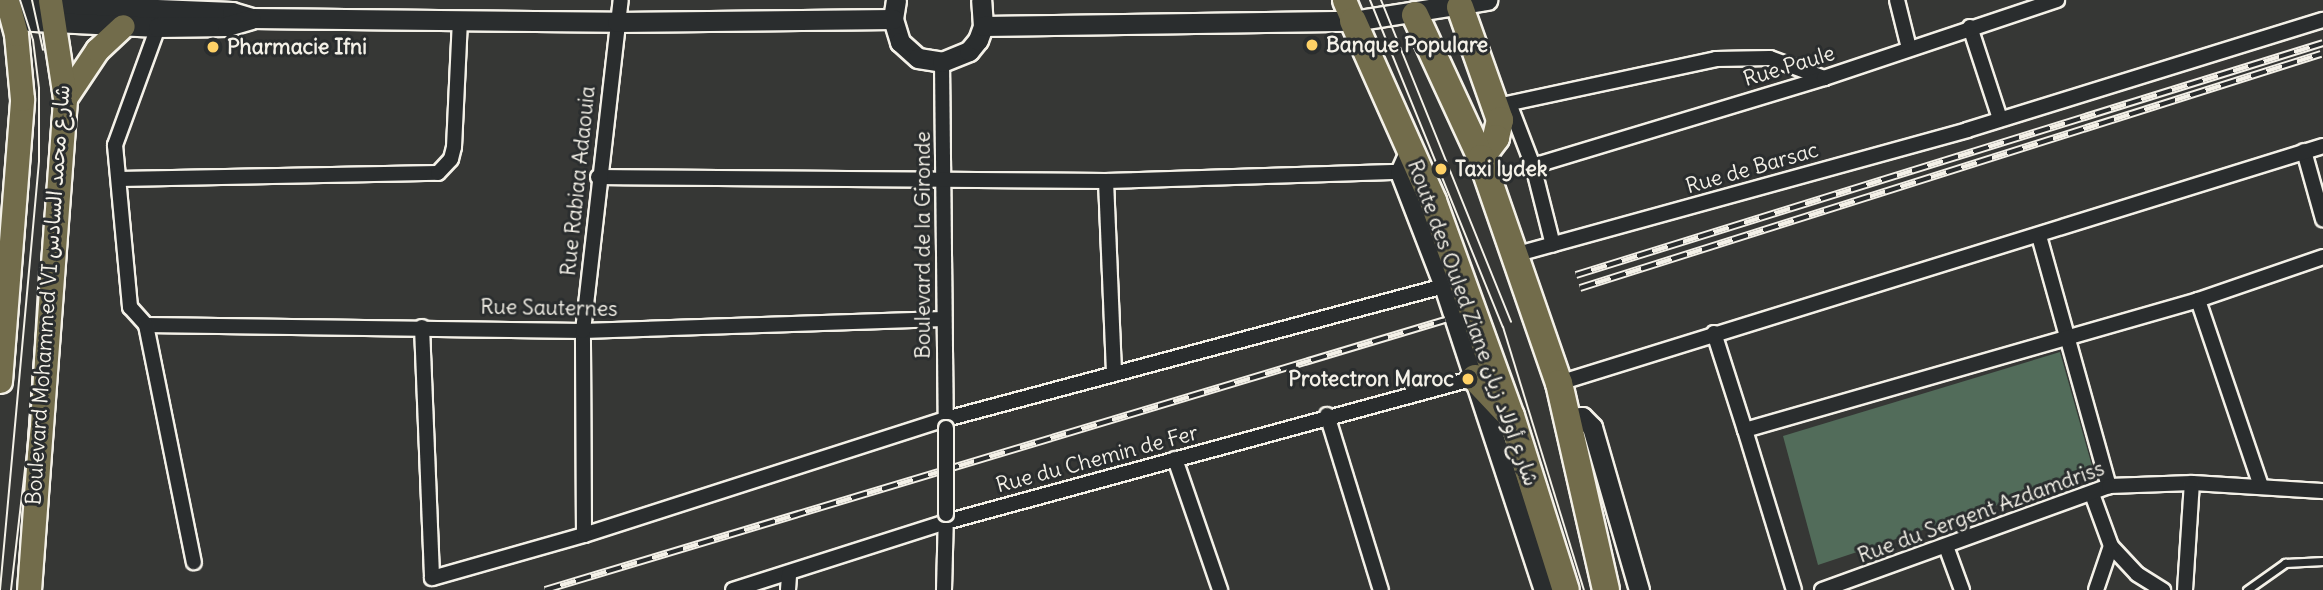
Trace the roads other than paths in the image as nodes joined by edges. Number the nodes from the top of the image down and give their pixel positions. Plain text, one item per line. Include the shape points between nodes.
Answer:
1 (621, 0) edge
2 (981, 0) edge
3 (1487, 0) edge
4 (1897, 0) edge
5 (2057, 0) edge
6 (2023, 5) edge
7 (221, 6) edge
8 (1412, 7) edge
9 (1460, 7) junction
10 (9, 8) edge
11 (52, 10) edge
12 (894, 10) edge
13 (1348, 11) edge
14 (128, 12) edge
15 (159, 12) edge
16 (252, 18) junction
17 (460, 20) junction
18 (2323, 20) edge
19 (617, 22) junction
20 (984, 26) junction
21 (1970, 27) junction
22 (1909, 48) junction
23 (942, 62) junction
24 (1824, 78) junction
25 (65, 98) junction
26 (1504, 106) junction
27 (2000, 120) junction
28 (2323, 146) edge
29 (2304, 151) junction
30 (1481, 158) junction
31 (1405, 161) junction
32 (1533, 166) junction
33 (598, 177) junction
34 (119, 179) junction
35 (944, 180) junction
36 (1106, 181) junction
37 (8, 212) edge
38 (2323, 219) edge
39 (2039, 236) junction
40 (1553, 245) junction
41 (1514, 254) junction
42 (2323, 257) edge
43 (1444, 286) junction
44 (2198, 300) junction
45 (944, 319) junction
46 (150, 325) junction
47 (422, 327) junction
48 (583, 331) junction
49 (1714, 333) junction
50 (2067, 338) junction
51 (1114, 374) junction
52 (1475, 378) junction
53 (0, 381) edge
54 (1559, 383) junction
55 (1327, 415) junction
56 (1511, 416) junction
57 (1568, 418) junction
58 (946, 423) junction
59 (1745, 430) junction
60 (1175, 459) junction
61 (2192, 483) junction
62 (2109, 486) junction
63 (2261, 486) junction
64 (2323, 491) edge
65 (2092, 494) junction
66 (946, 518) junction
67 (584, 535) junction
68 (2111, 546) junction
69 (1947, 549) junction
70 (2323, 561) edge
71 (194, 562) dead end
72 (789, 574) junction
73 (29, 590) edge
74 (733, 590) edge
75 (788, 590) edge
76 (944, 590) edge
77 (1220, 590) edge
78 (1381, 590) edge
79 (1544, 590) edge
80 (1566, 590) edge
81 (1606, 590) edge
82 (1639, 590) edge
83 (1794, 590) edge
84 (1822, 590) edge
85 (1962, 590) edge
86 (2096, 590) edge
87 (2163, 590) edge
88 (2185, 590) edge
89 (2247, 590) edge

1 - 19 street, Rue Rabiaa Adaouia
2 - 20 street
3 - 9 street
4 - 22 street
5 - 6 street, Rue Paule
6 - 21 street, Rue Paule
7 - 15 street
7 - 16 street
8 - 9 street
8 - 13 street
8 - 30 highway
9 - 26 highway
10 - 11 street
10 - 37 main road, Boulevard Mohammed VI شارع محمد السادس via 22,73
11 - 14 street
11 - 25 main road, Boulevard Mohammed VI شارع محمد السادس
12 - 19 street
12 - 23 street via 908,51
13 - 20 street
13 - 31 highway, Route des Ouled Ziane شارع أولاد زيان
14 - 15 street
14 - 25 main road
15 - 16 street via 227,26
15 - 34 street via 117,131
16 - 17 street
17 - 19 street
17 - 34 street via 454,147 445,167 427,176
18 - 27 street, Rue de Barsac
19 - 33 street, Rue Rabiaa Adaouia
20 - 23 street via 969,51
21 - 22 street, Rue Paule
21 - 27 street
22 - 24 street, Rue Paule
23 - 35 street, Boulevard de la Gironde
24 - 26 street via 1770,58 1716,59
24 - 32 street, Rue Paule
25 - 73 main road, Boulevard Mohammed VI شارع محمد السادس
26 - 30 highway via 1500,128
26 - 32 street
27 - 40 street, Rue de Barsac
28 - 29 street
29 - 38 street
29 - 39 street
30 - 41 highway
31 - 36 street
31 - 43 street
31 - 56 highway, Route des Ouled Ziane شارع أولاد زيان via 1433,201
32 - 40 street
33 - 35 street
33 - 48 street, Rue Rabiaa Adaouia
34 - 46 street via 130,307
35 - 36 street
35 - 45 street, Boulevard de la Gironde
36 - 51 street
37 - 53 main road, Boulevard Mohammed VI شارع محمد السادس
39 - 49 street
39 - 50 street
40 - 41 street, Rue de Barsac
41 - 54 highway
42 - 44 street
43 - 51 street
43 - 52 street
44 - 50 street
44 - 63 street
45 - 48 street, Rue Sauternes
45 - 58 street, Boulevard de la Gironde
46 - 47 street, Rue Sauternes
46 - 71 street
47 - 48 street, Rue Sauternes
47 - 67 street via 429,577
48 - 67 street, Rue Rabiaa Adaouia
49 - 54 street
49 - 59 street
50 - 59 street
50 - 62 street
51 - 58 street
52 - 55 street, Rue du Chemin de Fer
52 - 56 highway
52 - 79 street
54 - 57 highway
55 - 60 street, Rue du Chemin de Fer
55 - 78 street
56 - 80 highway, Route des Ouled Ziane شارع أولاد زيان
57 - 81 highway
57 - 82 street via 1582,417 1592,427
58 - 66 street, Boulevard de la Gironde, bridge
58 - 67 street
59 - 83 street
60 - 66 street, Rue du Chemin de Fer
60 - 77 street
61 - 62 street, Rue du Sergent Azdamdriss
61 - 63 street, Rue du Sergent Azdamdriss
61 - 88 street
62 - 65 street, Rue du Sergent Azdamdriss
63 - 64 street, Rue du Sergent Azdamdriss
65 - 68 street
65 - 69 street, Rue du Sergent Azdamdriss
66 - 72 street, Rue du Chemin de Fer
66 - 76 street
68 - 86 street
68 - 87 street via 2137,574
69 - 84 street, Rue du Sergent Azdamdriss
69 - 85 street
70 - 89 lane via 2285,563
72 - 74 street, Rue du Chemin de Fer
72 - 75 street

